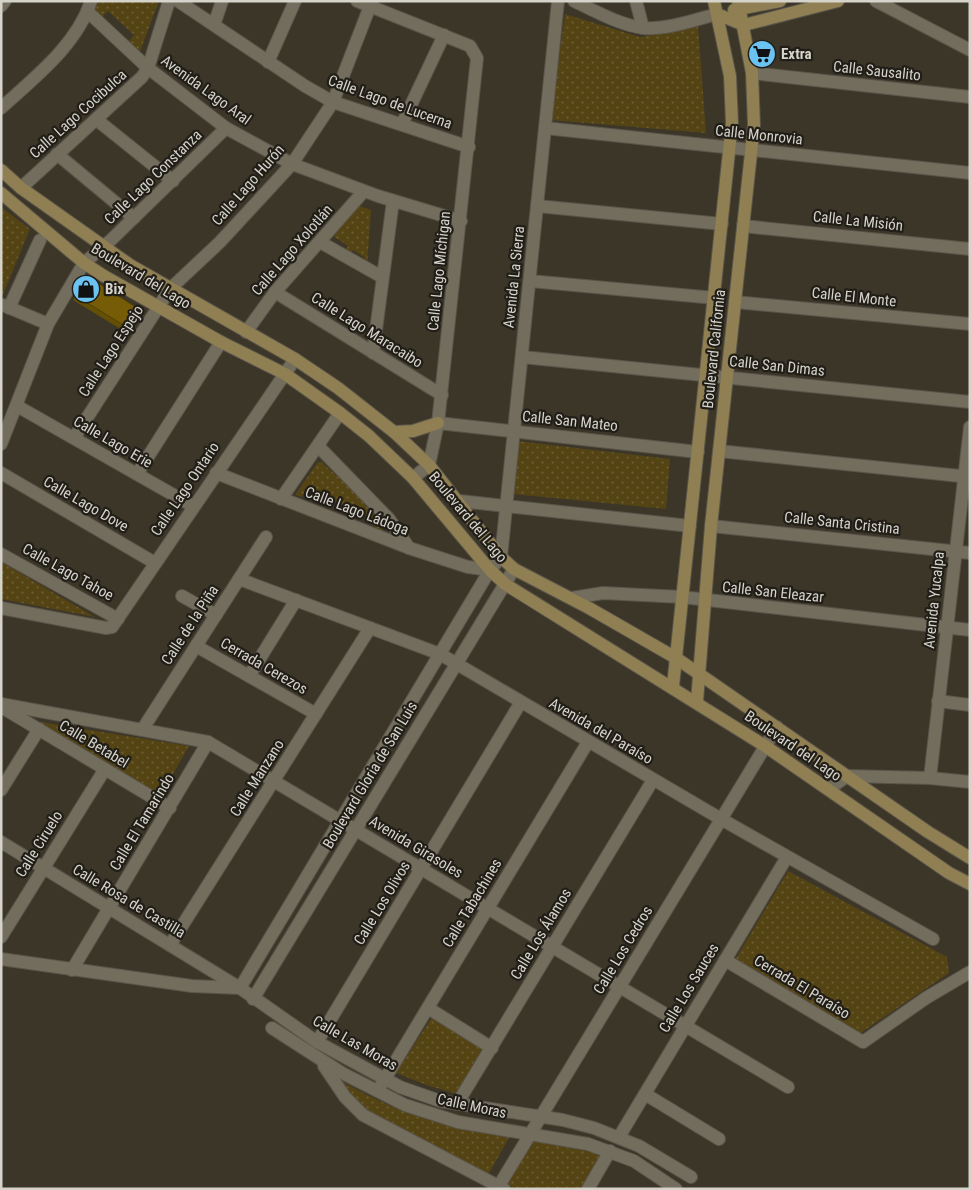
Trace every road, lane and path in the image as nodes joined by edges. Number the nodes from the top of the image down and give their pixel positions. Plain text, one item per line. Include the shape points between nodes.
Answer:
1 (5, 1) edge
2 (169, 1) edge
3 (178, 1) edge
4 (222, 1) edge
5 (295, 1) edge
6 (357, 1) edge
7 (558, 1) edge
8 (574, 1) edge
9 (636, 1) edge
10 (780, 1) edge
11 (838, 1) edge
12 (876, 1) edge
13 (371, 4) edge
14 (819, 4) edge
15 (739, 5) edge
16 (1, 6) edge
17 (90, 7) edge
18 (715, 8) edge
19 (214, 25) junction
20 (744, 25) junction
21 (643, 28) junction
22 (444, 35) junction
23 (970, 50) edge
24 (268, 62) junction
25 (148, 68) junction
26 (752, 73) junction
27 (970, 97) edge
28 (333, 102) junction
29 (1, 108) edge
30 (97, 120) junction
31 (402, 124) junction
32 (226, 128) junction
33 (545, 128) junction
34 (469, 147) junction
35 (730, 148) junction
36 (751, 150) junction
37 (58, 154) junction
38 (292, 164) junction
39 (1, 170) edge
40 (970, 173) edge
41 (173, 181) junction
42 (21, 188) junction
43 (364, 192) junction
44 (1, 193) edge
45 (393, 201) junction
46 (537, 206) junction
47 (134, 218) junction
48 (461, 221) junction
49 (722, 224) junction
50 (743, 226) junction
51 (40, 240) dead end
52 (320, 242) junction
53 (103, 247) junction
54 (970, 249) edge
55 (84, 263) junction
56 (382, 277) junction
57 (530, 282) junction
58 (170, 289) junction
59 (275, 292) junction
60 (714, 298) junction
61 (735, 302) junction
62 (5, 305) edge
63 (158, 307) junction
64 (48, 324) junction
65 (970, 324) edge
66 (246, 332) junction
67 (222, 342) junction
68 (373, 353) junction
69 (522, 357) junction
70 (294, 359) junction
71 (285, 374) junction
72 (706, 375) junction
73 (727, 377) junction
74 (442, 396) junction
75 (970, 402) edge
76 (17, 406) junction
77 (340, 413) junction
78 (438, 423) junction
79 (970, 427) edge
80 (514, 431) junction
81 (394, 432) junction
82 (74, 438) junction
83 (1, 444) edge
84 (318, 446) junction
85 (720, 451) junction
86 (698, 452) junction
87 (429, 465) junction
88 (1, 473) edge
89 (216, 473) junction
90 (137, 474) junction
91 (967, 476) edge
92 (413, 478) junction
93 (281, 499) junction
94 (460, 501) junction
95 (193, 506) junction
96 (507, 506) junction
97 (690, 526) junction
98 (712, 526) junction
99 (266, 537) dead end
100 (409, 548) junction
101 (956, 551) junction
102 (970, 553) edge
103 (1, 554) edge
104 (502, 557) junction
105 (155, 563) junction
106 (514, 569) junction
107 (490, 570) junction
108 (239, 578) junction
109 (505, 584) junction
110 (182, 596) dead end
111 (682, 597) junction
112 (572, 598) junction
113 (296, 600) junction
114 (705, 600) junction
115 (1, 608) edge
116 (216, 614) junction
117 (117, 622) junction
118 (947, 627) junction
119 (370, 628) junction
120 (970, 630) edge
121 (196, 646) junction
122 (440, 654) junction
123 (676, 658) junction
124 (457, 664) junction
125 (700, 675) junction
126 (249, 676) junction
127 (673, 686) junction
128 (697, 701) junction
129 (521, 702) junction
130 (938, 702) junction
131 (1, 705) edge
132 (970, 705) edge
133 (316, 714) junction
134 (777, 727) junction
135 (39, 729) junction
136 (142, 730) junction
137 (208, 742) junction
138 (588, 742) junction
139 (765, 746) junction
140 (104, 769) junction
141 (847, 776) junction
142 (930, 778) junction
143 (653, 780) junction
144 (274, 781) junction
145 (970, 782) edge
146 (829, 789) junction
147 (1, 790) edge
148 (170, 808) junction
149 (340, 820) junction
150 (721, 820) junction
151 (356, 830) junction
152 (1, 842) edge
153 (787, 857) junction
154 (970, 858) edge
155 (43, 868) junction
156 (421, 869) junction
157 (970, 884) edge
158 (110, 908) junction
159 (488, 908) junction
160 (1, 937) edge
161 (933, 939) dead end
162 (170, 946) junction
163 (552, 947) junction
164 (1, 959) edge
165 (725, 960) junction
166 (72, 970) junction
167 (970, 972) edge
168 (620, 987) junction
169 (240, 988) junction
170 (254, 999) junction
171 (428, 1008) junction
172 (686, 1026) junction
173 (272, 1028) dead end
174 (317, 1042) junction
175 (492, 1048) junction
176 (322, 1061) junction
177 (384, 1080) junction
178 (788, 1087) dead end
179 (377, 1093) junction
180 (645, 1094) junction
181 (457, 1104) junction
182 (536, 1125) junction
183 (620, 1136) junction
184 (719, 1139) dead end
185 (610, 1151) junction
186 (691, 1177) dead end
187 (500, 1188) edge
188 (588, 1189) edge
189 (676, 1189) edge

1 - 16 street
2 - 25 street, Calle Lago Cocibulca
3 - 19 street, Calle Lago de Lucerna
4 - 19 street
5 - 24 street
6 - 13 street
7 - 33 street, Avenida La Sierra
8 - 21 street
9 - 21 street
10 - 15 street
11 - 14 street
12 - 23 street
13 - 22 street
13 - 28 street, Calle Lago Hurón
14 - 20 street
15 - 18 street
15 - 20 street, Boulevard California
17 - 25 street, Avenida Lago Aral
17 - 29 street via 49,64
18 - 20 street
18 - 21 street via 661,27
18 - 35 street, Boulevard California via 733,97
19 - 24 street, Calle Lago de Lucerna
20 - 26 street, Boulevard California
22 - 31 street
22 - 34 street, Calle Lago Míchigan via 470,46 477,58
24 - 28 street, Calle Lago de Lucerna
25 - 30 street, Calle Lago Cocibulca via 135,86
25 - 32 street, Avenida Lago Aral
26 - 27 street, Calle Sausalito
26 - 36 street, Boulevard California
28 - 31 street, Calle Lago de Lucerna
28 - 38 street, Calle Lago Hurón
30 - 37 street, Calle Lago Cocibulca
30 - 41 street
31 - 34 street, Calle Lago de Lucerna
32 - 38 street, Avenida Lago Aral
32 - 41 street, Calle Lago Constanza
33 - 35 street, Calle Monrovia
33 - 46 street, Avenida La Sierra
34 - 48 street, Calle Lago Míchigan
35 - 36 street, Calle Monrovia
35 - 49 street, Boulevard California
36 - 40 street, Calle Monrovia
36 - 50 street, Boulevard California
37 - 42 street, Calle Lago Cocibulca
37 - 47 street
38 - 43 street, Avenida Lago Aral
38 - 58 street, Calle Lago Hurón
39 - 42 street, Boulevard del Lago
41 - 47 street, Calle Lago Constanza
42 - 53 street, Boulevard del Lago
43 - 45 street, Avenida Lago Aral
43 - 52 street, Calle Lago Xolotlán
44 - 55 street, Boulevard del Lago
45 - 48 street, Avenida Lago Aral
45 - 56 street
46 - 49 street
46 - 57 street, Avenida La Sierra
47 - 53 street, Calle Lago Constanza
48 - 74 street, Calle Lago Míchigan
49 - 60 street, Boulevard California
50 - 54 street, Calle La Misión
50 - 61 street, Boulevard California
51 - 62 street
52 - 56 street
52 - 59 street, Calle Lago Xolotlán
53 - 55 street, Calle Lago Constanza
53 - 58 street, Boulevard del Lago
55 - 63 street, Boulevard del Lago
55 - 64 street, Calle Lago Constanza
56 - 68 street
57 - 60 street
57 - 69 street, Avenida La Sierra
58 - 63 street, Calle Lago Hurón
58 - 66 street, Boulevard del Lago
59 - 66 street, Calle Lago Xolotlán
59 - 68 street, Calle Lago Maracaibo
60 - 72 street, Boulevard California
61 - 65 street, Calle El Monte
61 - 73 street, Boulevard California
62 - 64 street
63 - 67 street, Boulevard del Lago
63 - 82 street, Calle Lago Espejo
64 - 76 street, Calle Lago Constanza
66 - 70 street, Boulevard del Lago
67 - 71 street, Boulevard del Lago
67 - 90 street
68 - 74 street, Calle Lago Maracaibo
69 - 72 street, Calle San Dimas
69 - 80 street, Avenida La Sierra
70 - 71 street, Calle Lago Ontario
70 - 81 street, Boulevard del Lago via 338,388
71 - 77 street, Boulevard del Lago
71 - 89 street, Calle Lago Ontario
72 - 73 street, Calle San Dimas
72 - 86 street, Boulevard California
73 - 75 street, Calle San Dimas
73 - 85 street, Boulevard California
74 - 78 street, Calle Lago Míchigan
76 - 82 street, Calle Lago Erie
76 - 83 street, Calle Lago Constanza
77 - 84 street
77 - 92 street, Boulevard del Lago
78 - 80 street, Calle San Mateo
78 - 81 street via 413,431
78 - 87 street, Calle Lago Míchigan
79 - 91 street, Avenida Yucalpa
80 - 86 street, Calle San Mateo
80 - 96 street, Avenida La Sierra
81 - 87 street, Boulevard del Lago
82 - 90 street, Calle Lago Erie
84 - 93 street
84 - 100 street via 389,518
85 - 91 street
85 - 98 street, Boulevard California
86 - 97 street, Boulevard California
87 - 92 street
87 - 94 street, Boulevard del Lago
88 - 105 street, Calle Lago Dove
89 - 93 street, Calle Lago Ládoga
89 - 95 street, Calle Lago Ontario
90 - 95 street, Calle Lago Erie
91 - 101 street, Avenida Yucalpa
92 - 107 street, Boulevard del Lago
93 - 100 street, Calle Lago Ládoga
94 - 96 street
94 - 104 street, Boulevard del Lago
95 - 105 street, Calle Lago Ontario
96 - 97 street
96 - 104 street, Avenida La Sierra
97 - 111 street, Boulevard California
98 - 101 street, Calle Santa Cristina
98 - 114 street, Boulevard California
99 - 108 street, Calle de la Piña
100 - 107 street, Calle Lago Ládoga via 468,567
101 - 102 street, Calle Santa Cristina
101 - 118 street, Avenida Yucalpa
103 - 117 street, Calle Lago Tahoe
104 - 106 street, Boulevard del Lago
104 - 107 street, Boulevard Gloria de San Luis
105 - 117 street, Calle Lago Ontario
106 - 109 street, Boulevard Gloria de San Luis
106 - 112 street, Boulevard del Lago
107 - 109 street, Boulevard del Lago
107 - 122 street, Boulevard Gloria de San Luis
108 - 113 street, Avenida del Paraíso
108 - 116 street, Calle de la Piña
109 - 124 street, Boulevard Gloria de San Luis
109 - 127 street, Boulevard del Lago
110 - 116 street
111 - 112 street, Calle San Eleazar via 603,592
111 - 114 street, Calle San Eleazar
111 - 123 street, Boulevard California
112 - 123 street, Boulevard del Lago
113 - 119 street, Avenida del Paraíso
113 - 126 street
114 - 118 street, Calle San Eleazar
114 - 125 street, Boulevard California
115 - 117 street via 106,628
116 - 121 street, Calle de la Piña
118 - 120 street, Calle San Eleazar
118 - 130 street, Avenida Yucalpa
119 - 122 street, Avenida del Paraíso
119 - 133 street, Calle Manzano
121 - 126 street, Cerrada Cerezos
121 - 136 street, Calle de la Piña
122 - 124 street, Avenida del Paraíso
122 - 149 street, Boulevard Gloria de San Luis
123 - 125 street, Boulevard del Lago
123 - 127 street, Boulevard California
124 - 129 street, Avenida del Paraíso
124 - 151 street, Boulevard Gloria de San Luis
125 - 128 street, Boulevard California
125 - 134 street, Boulevard del Lago
126 - 133 street, Cerrada Cerezos
127 - 128 street, Boulevard del Lago
128 - 139 street, Boulevard del Lago
129 - 138 street, Avenida del Paraíso
129 - 156 street, Calle Los Olivos
130 - 132 street
130 - 142 street, Avenida Yucalpa
131 - 135 street, Calle Betabel
131 - 136 street, Avenida Girasoles
133 - 144 street, Calle Manzano
134 - 139 street, Calle Los Cedros
134 - 141 street, Boulevard del Lago
135 - 140 street, Calle Betabel
135 - 147 street
136 - 137 street, Avenida Girasoles
137 - 144 street, Avenida Girasoles
137 - 148 street, Calle El Tamarindo
138 - 143 street, Avenida del Paraíso
138 - 159 street, Calle Tabachines
139 - 146 street, Boulevard del Lago
139 - 150 street, Calle Los Cedros
140 - 148 street, Calle Betabel
140 - 155 street, Calle Ciruelo
141 - 142 street
141 - 146 street
141 - 154 street, Boulevard del Lago
142 - 145 street
143 - 150 street, Avenida del Paraíso
143 - 163 street, Calle Los Álamos
144 - 149 street, Avenida Girasoles
144 - 162 street, Calle Manzano
146 - 157 street, Boulevard del Lago via 949,873
148 - 158 street, Calle El Tamarindo
149 - 151 street, Avenida Girasoles
149 - 169 street, Boulevard Gloria de San Luis
150 - 153 street, Avenida del Paraíso
150 - 168 street, Calle Los Cedros
151 - 156 street, Avenida Girasoles
151 - 170 street, Boulevard Gloria de San Luis
152 - 155 street, Calle Rosa de Castilla
153 - 161 street, Avenida del Paraíso
153 - 165 street, Calle Los Sauces
155 - 158 street, Calle Rosa de Castilla
155 - 160 street, Calle Ciruelo
156 - 159 street, Avenida Girasoles
156 - 174 street, Calle Los Olivos
158 - 162 street, Calle Rosa de Castilla
158 - 166 street, Calle El Tamarindo
159 - 163 street, Avenida Girasoles
159 - 171 street, Calle Tabachines
162 - 169 street, Calle Rosa de Castilla
163 - 168 street, Avenida Girasoles
163 - 175 street, Calle Los Álamos
164 - 166 street
165 - 167 street, Cerrada El Paraíso via 863,1042
165 - 172 street, Calle Los Sauces
166 - 169 street via 192,986
168 - 172 street, Avenida Girasoles
168 - 182 street, Calle Los Cedros
169 - 170 street, Calle Las Moras
170 - 174 street, Calle Las Moras
171 - 175 street
171 - 177 street, Calle Tabachines
172 - 178 street, Avenida Girasoles
172 - 180 street, Calle Los Sauces
173 - 176 street, Calle Moras
174 - 177 street, Calle Las Moras
175 - 181 street, Calle Los Álamos
176 - 179 street, Calle Moras
176 - 187 street via 345,1098 358,1112
177 - 179 street, Calle Tabachines
177 - 181 street, Calle Las Moras via 417,1094
179 - 182 street, Calle Moras via 439,1117 478,1126
180 - 183 street, Calle Los Sauces
180 - 184 street
181 - 182 street, Calle Las Moras
182 - 183 street, Calle Las Moras via 594,1128
182 - 185 street, Calle Moras
182 - 187 street, Calle Los Cedros
183 - 186 street, Calle Las Moras
185 - 188 street
185 - 189 street, Calle Moras via 634,1161

